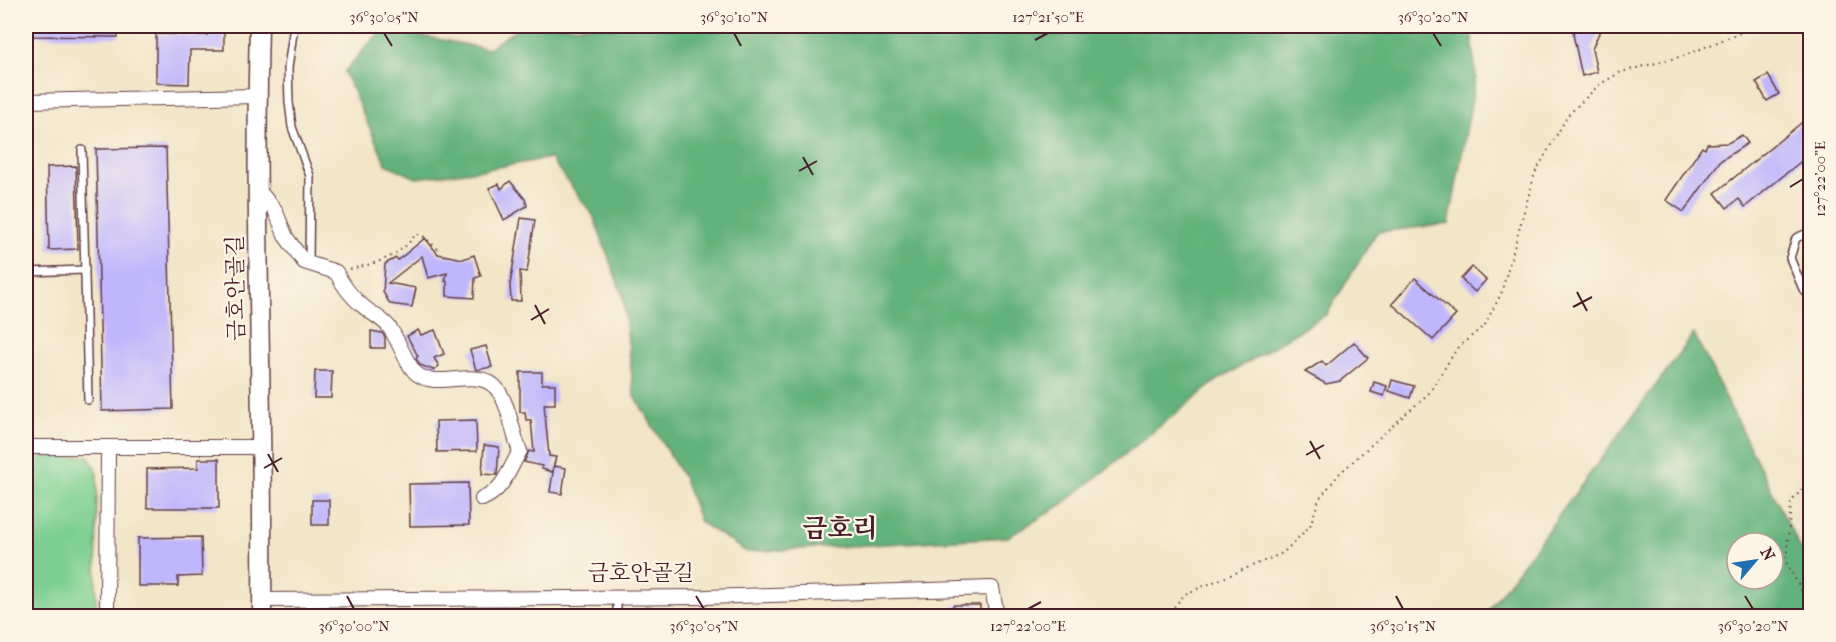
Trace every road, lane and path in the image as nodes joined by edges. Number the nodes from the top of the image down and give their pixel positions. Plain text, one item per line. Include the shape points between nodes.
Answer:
1 (259, 26) edge
2 (294, 26) edge
3 (1757, 26) edge
4 (257, 96) junction
5 (26, 101) edge
6 (82, 150) dead end
7 (259, 191) junction
8 (1810, 232) edge
9 (440, 251) dead end
10 (309, 263) junction
11 (85, 270) junction
12 (26, 272) edge
13 (336, 272) junction
14 (1810, 297) edge
15 (88, 400) dead end
16 (26, 447) edge
17 (108, 447) junction
18 (262, 447) junction
19 (1810, 480) edge
20 (482, 499) dead end
21 (617, 597) junction
22 (1810, 606) edge
23 (262, 608) edge
24 (107, 616) edge
25 (617, 616) edge
26 (996, 616) edge
27 (1166, 616) edge

1 - 4 street, 금호안골길
2 - 10 lane via 288,68 289,102 292,127 310,176
3 - 27 path via 1683,56 1621,72 1600,84 1568,115 1535,173 1501,294 1484,326 1458,347 1429,393 1340,473 1319,499 1310,526 1283,553 1185,594
4 - 5 street
4 - 7 street, 금호안골길
6 - 11 lane
7 - 10 street via 275,210 286,237 304,262
7 - 18 street, 금호안골길
8 - 14 lane via 1796,238 1790,258
9 - 13 path via 423,235 415,235 400,252
10 - 13 street
11 - 12 lane
11 - 15 lane
13 - 20 street via 346,291 388,326 415,373 424,378 492,382 500,393 520,451 503,484
16 - 17 street
17 - 18 street
17 - 24 street
18 - 23 street, 금호안골길
19 - 22 path via 1791,502 1786,562
21 - 23 street, 금호안골길
21 - 25 lane
21 - 26 street, 금호안골길 via 992,588

